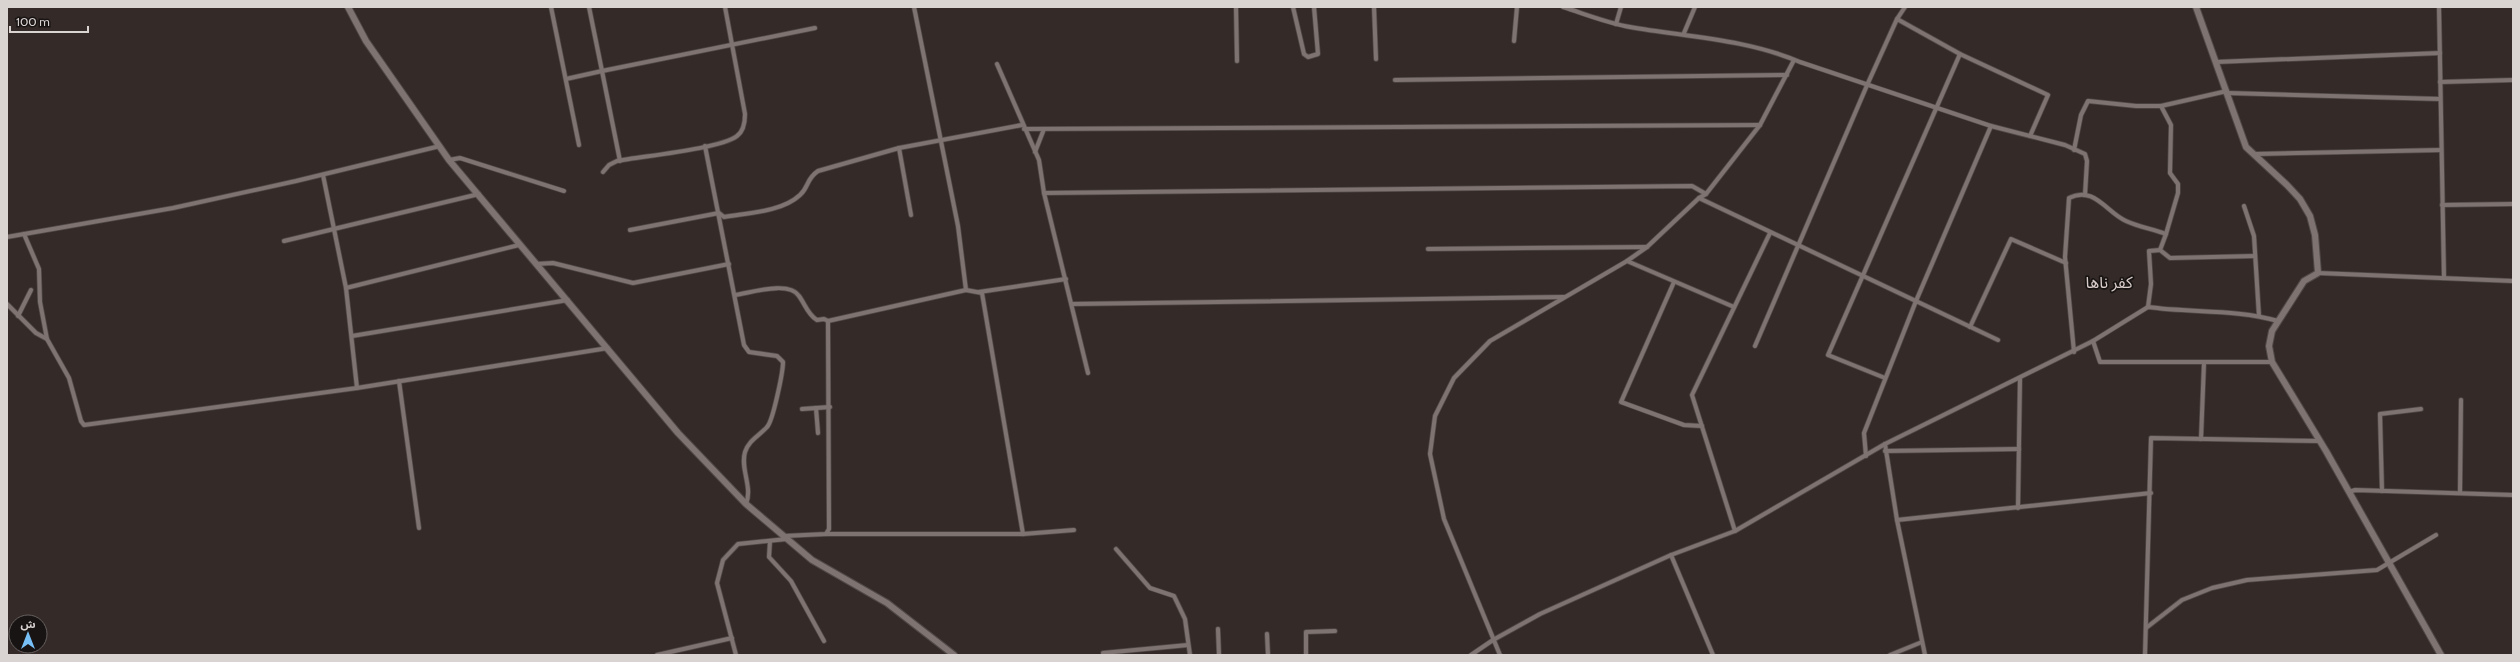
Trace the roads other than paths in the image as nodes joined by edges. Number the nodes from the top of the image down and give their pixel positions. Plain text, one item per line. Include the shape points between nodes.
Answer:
1 (348, 7) edge
2 (551, 7) edge
3 (589, 7) edge
4 (725, 7) edge
5 (914, 7) edge
6 (1236, 7) edge
7 (1293, 7) edge
8 (1314, 7) edge
9 (1374, 7) edge
10 (1518, 7) edge
11 (1563, 7) edge
12 (1621, 7) edge
13 (1695, 7) edge
14 (1905, 7) edge
15 (2196, 7) edge
16 (2439, 7) edge
17 (1897, 19) junction
18 (1616, 24) junction
19 (814, 28) dead end
20 (1684, 33) junction
21 (1514, 41) dead end
22 (733, 45) junction
23 (2440, 53) junction
24 (1960, 54) junction
25 (1376, 59) dead end
26 (1794, 60) junction
27 (1237, 61) dead end
28 (2216, 62) junction
29 (997, 64) dead end
30 (602, 71) junction
31 (1787, 75) junction
32 (566, 79) junction
33 (1395, 80) dead end
34 (2513, 80) edge
35 (2440, 82) junction
36 (1868, 84) junction
37 (2228, 92) junction
38 (2440, 99) junction
39 (2161, 106) junction
40 (1935, 107) junction
41 (1760, 125) junction
42 (1991, 126) junction
43 (1023, 127) junction
44 (1044, 129) junction
45 (2030, 136) junction
46 (940, 139) junction
47 (579, 145) dead end
48 (440, 146) junction
49 (705, 146) junction
50 (2246, 147) junction
51 (899, 148) junction
52 (2074, 150) junction
53 (2441, 150) junction
54 (1035, 152) junction
55 (449, 160) junction
56 (620, 161) junction
57 (603, 172) dead end
58 (323, 175) junction
59 (564, 191) dead end
60 (1044, 193) junction
61 (479, 194) junction
62 (1706, 194) junction
63 (2084, 195) junction
64 (1699, 198) junction
65 (2513, 204) edge
66 (2442, 205) junction
67 (2244, 206) dead end
68 (719, 213) junction
69 (911, 215) dead end
70 (334, 228) junction
71 (630, 230) dead end
72 (1770, 233) junction
73 (24, 234) junction
74 (2166, 234) junction
75 (7, 237) edge
76 (284, 241) dead end
77 (519, 245) junction
78 (1798, 246) junction
79 (1647, 247) junction
80 (1428, 249) dead end
81 (2160, 250) junction
82 (2255, 256) junction
83 (1627, 261) junction
84 (2066, 262) junction
85 (536, 264) junction
86 (729, 264) junction
87 (2318, 273) junction
88 (1862, 276) junction
89 (2444, 278) junction
90 (1066, 279) junction
91 (2513, 281) edge
92 (1674, 282) junction
93 (346, 288) junction
94 (31, 290) dead end
95 (966, 290) junction
96 (979, 292) junction
97 (735, 295) junction
98 (1565, 297) junction
99 (568, 300) junction
100 (1916, 301) junction
101 (7, 304) edge
102 (1072, 304) junction
103 (1734, 307) junction
104 (2148, 307) junction
105 (18, 316) junction
106 (2259, 316) junction
107 (2278, 320) junction
108 (828, 321) junction
109 (1970, 327) junction
110 (352, 336) junction
111 (47, 339) junction
112 (1998, 340) dead end
113 (2093, 342) junction
114 (1755, 346) dead end
115 (608, 348) junction
116 (2074, 352) junction
117 (2272, 362) junction
118 (2204, 363) junction
119 (1088, 373) dead end
120 (1885, 378) junction
121 (2020, 378) junction
122 (398, 381) junction
123 (357, 388) junction
124 (2461, 400) dead end
125 (830, 407) junction
126 (816, 408) junction
127 (802, 409) dead end
128 (2421, 409) dead end
129 (1702, 426) junction
130 (818, 433) dead end
131 (2201, 439) junction
132 (2319, 441) junction
133 (1886, 444) junction
134 (2019, 450) junction
135 (1885, 451) junction
136 (1866, 456) junction
137 (2382, 491) junction
138 (2349, 492) junction
139 (2150, 493) junction
140 (2460, 493) junction
141 (2513, 495) edge
142 (746, 504) junction
143 (2018, 508) junction
144 (1897, 520) junction
145 (419, 528) dead end
146 (1074, 530) dead end
147 (1735, 531) junction
148 (826, 534) junction
149 (1023, 534) junction
150 (2436, 535) dead end
151 (786, 538) junction
152 (770, 541) junction
153 (1116, 549) dead end
154 (1671, 555) junction
155 (2388, 563) junction
156 (2146, 628) junction
157 (1218, 629) dead end
158 (1335, 631) dead end
159 (1267, 634) dead end
160 (732, 638) junction
161 (1493, 640) junction
162 (824, 641) dead end
163 (1922, 642) junction
164 (1188, 645) junction
165 (1103, 653) dead end
166 (657, 655) edge
167 (736, 655) edge
168 (954, 655) edge
169 (1190, 655) edge
170 (1219, 655) edge
171 (1268, 655) edge
172 (1306, 655) edge
173 (1471, 655) edge
174 (1500, 655) edge
175 (1713, 655) edge
176 (1890, 655) edge
177 (1925, 655) edge
178 (2145, 655) edge
179 (2441, 655) edge

1 - 48 street via 366,41
2 - 32 street
3 - 30 street
4 - 22 street
5 - 46 street
6 - 27 street
7 - 8 street via 1304,54 1308,57 1318,54
9 - 25 street
10 - 21 street
11 - 18 street
12 - 18 street
13 - 20 street
14 - 17 street
15 - 28 street
16 - 23 street
17 - 24 street
17 - 36 street
18 - 20 street
19 - 22 street
20 - 26 street via 1776,52
22 - 30 street
22 - 49 street via 745,124 738,136
23 - 28 street
23 - 35 street
24 - 40 street
24 - 45 street via 2048,95
26 - 31 street
26 - 36 street
28 - 37 street
29 - 43 street
30 - 32 street
30 - 56 street
31 - 33 street
31 - 41 street
32 - 47 street
34 - 35 street
35 - 38 street
36 - 40 street
36 - 78 street
37 - 38 street
37 - 39 street
37 - 50 street
38 - 53 street
39 - 52 street via 2088,101 2081,115
39 - 74 street via 2171,125 2170,173 2178,184 2178,193
40 - 42 street
40 - 88 street
41 - 44 street
41 - 62 street
42 - 45 street
42 - 100 street
43 - 44 street
43 - 46 street
43 - 54 street
44 - 54 street
45 - 52 street
46 - 51 street
46 - 95 street via 958,226
48 - 55 street
48 - 58 street
49 - 56 street
49 - 68 street
50 - 53 street via 2258,155
50 - 87 street via 2300,198 2310,216
51 - 68 street via 818,171 809,176 801,194 778,207 724,218
51 - 69 street
52 - 63 street via 2085,154 2087,161
53 - 66 street
54 - 60 street via 1039,160
55 - 59 street via 460,158
55 - 61 street
56 - 57 street via 609,165
58 - 70 street
58 - 73 street via 173,208
60 - 62 street via 1692,186
60 - 90 street
61 - 70 street
61 - 77 street
62 - 64 street
63 - 74 street via 2100,200 2125,221
63 - 84 street via 2069,198
64 - 72 street
64 - 79 street
65 - 66 street
66 - 89 street
67 - 82 street via 2253,226
68 - 71 street
68 - 86 street
70 - 76 street
70 - 93 street
72 - 78 street
72 - 103 street
73 - 75 street
73 - 111 street via 39,269 40,302
74 - 81 street
77 - 85 street
77 - 93 street
78 - 88 street
78 - 114 street
79 - 80 street
79 - 83 street
81 - 82 street via 2170,258
81 - 104 street via 2150,251 2151,284
82 - 106 street
83 - 92 street
83 - 98 street
84 - 109 street via 2011,239
84 - 116 street
85 - 86 street via 553,263 633,283
85 - 99 street
86 - 97 street
87 - 89 street
87 - 107 street via 2304,281
88 - 100 street
88 - 120 street via 1828,355
89 - 91 street
90 - 96 street
90 - 102 street
92 - 103 street
92 - 129 street via 1621,402 1684,426
93 - 110 street
94 - 105 street
95 - 96 street
95 - 108 street
96 - 149 street via 982,293
97 - 108 street via 784,287 798,294 812,318
97 - 142 street via 745,348 751,353 779,357 783,365 769,424 749,444 744,454 749,492
98 - 102 street
98 - 161 street via 1490,341 1454,378 1436,416 1430,454 1444,519
99 - 110 street
99 - 115 street
100 - 109 street
100 - 120 street
101 - 105 street
102 - 119 street
103 - 129 street via 1692,395
104 - 106 street
104 - 113 street
105 - 111 street via 36,333
106 - 107 street
107 - 117 street via 2272,331 2269,346
108 - 125 street
109 - 112 street
110 - 123 street
111 - 123 street via 69,378 84,425
113 - 116 street
113 - 118 street via 2100,362
115 - 122 street
115 - 142 street via 678,433
116 - 121 street
117 - 118 street
117 - 132 street
118 - 131 street
120 - 136 street via 1864,433
121 - 133 street
121 - 134 street
122 - 123 street
122 - 145 street
124 - 140 street
125 - 126 street
125 - 148 street via 829,529
126 - 127 street
126 - 130 street
128 - 137 street via 2380,414
129 - 147 street
131 - 132 street
131 - 139 street via 2151,438
132 - 138 street
133 - 135 street
133 - 136 street
134 - 135 street
134 - 143 street
135 - 144 street
136 - 147 street
137 - 138 street
137 - 140 street
138 - 155 street
139 - 143 street
139 - 156 street
140 - 141 street
142 - 151 street
143 - 144 street
144 - 163 street
146 - 149 street
147 - 154 street
148 - 149 street
148 - 151 street
150 - 155 street
151 - 152 street
151 - 168 street via 812,560 887,602
152 - 160 street via 738,544 722,560 717,583
152 - 162 street via 769,557 791,581
153 - 164 street via 1150,588 1174,596 1185,619
154 - 161 street via 1540,614
154 - 175 street
155 - 156 street via 2378,570 2248,580 2212,588 2182,600
155 - 179 street
156 - 178 street
157 - 170 street
158 - 172 street via 1306,632
159 - 171 street
160 - 166 street
160 - 167 street
161 - 173 street
161 - 174 street
163 - 176 street
163 - 177 street
164 - 165 street
164 - 169 street

